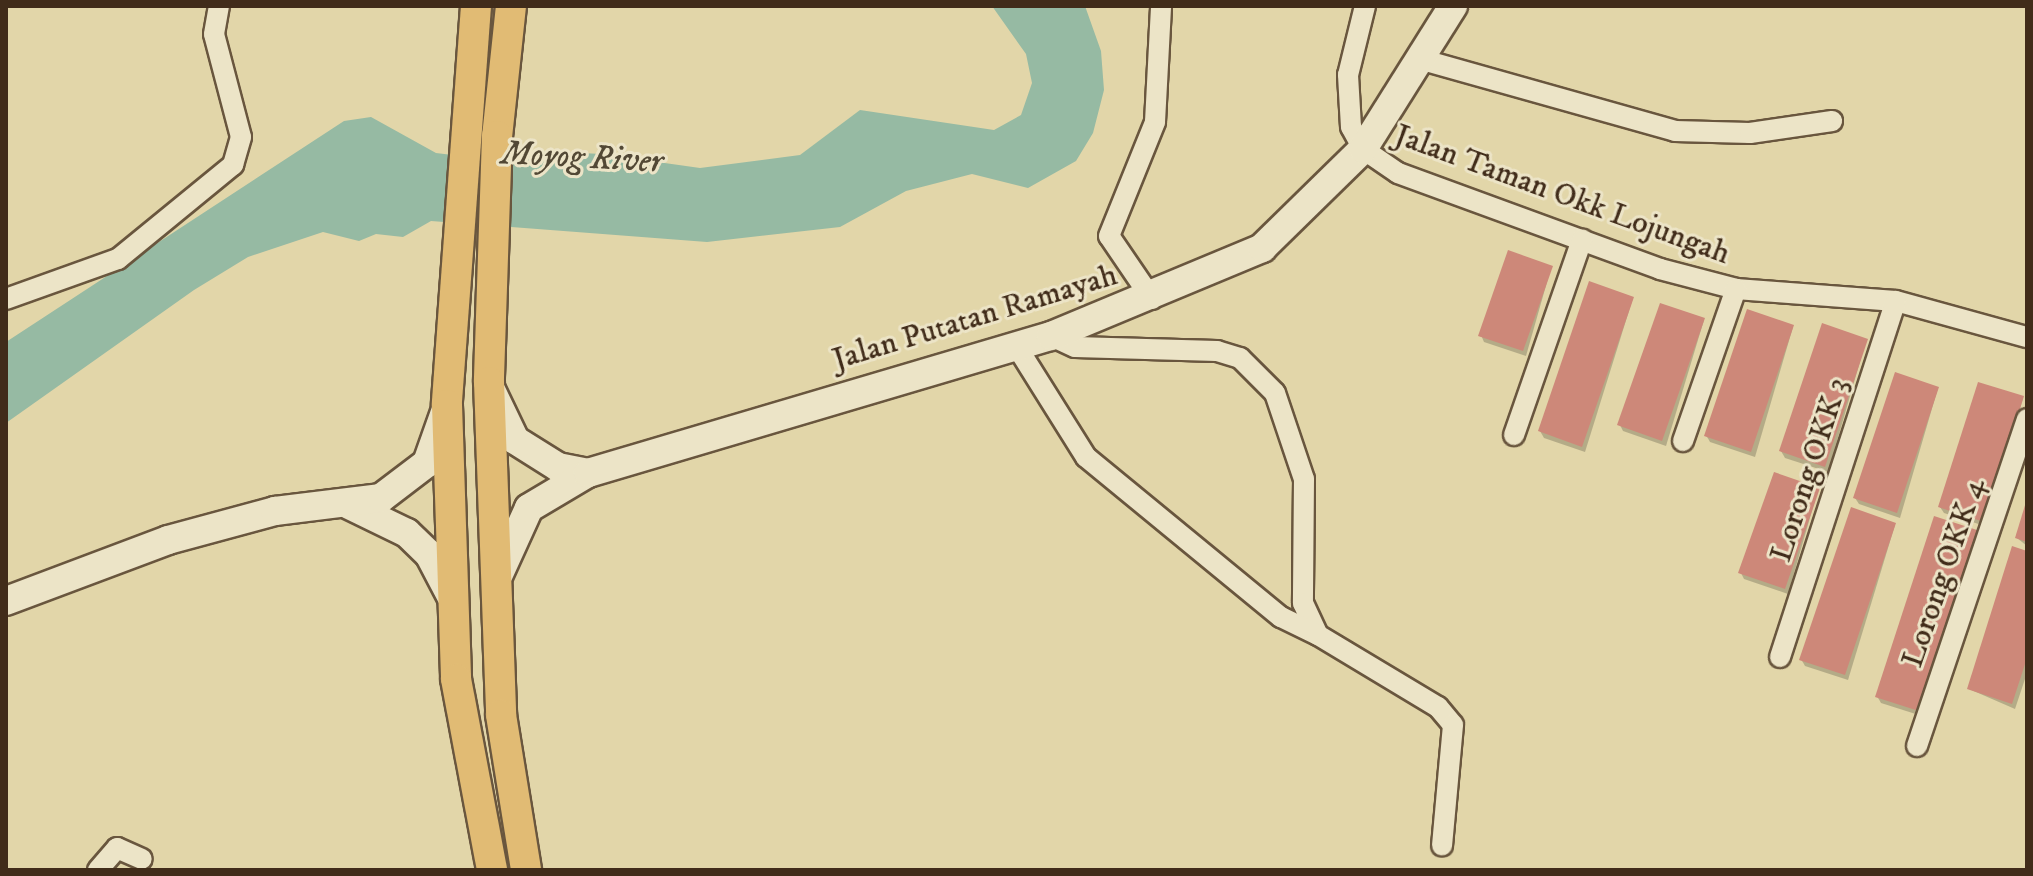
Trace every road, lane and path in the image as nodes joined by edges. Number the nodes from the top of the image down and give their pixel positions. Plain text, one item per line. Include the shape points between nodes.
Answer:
1 (219, 6) edge
2 (476, 6) edge
3 (511, 6) edge
4 (1161, 6) edge
5 (1365, 6) edge
6 (1453, 6) edge
7 (1423, 60) junction
8 (1832, 121) dead end
9 (1363, 149) junction
10 (1582, 240) junction
11 (1736, 289) junction
12 (6, 299) edge
13 (1152, 299) junction
14 (1896, 301) junction
15 (1051, 336) junction
16 (2027, 337) edge
17 (1017, 347) junction
18 (489, 382) junction
19 (447, 405) junction
20 (2027, 419) edge
21 (1514, 435) dead end
22 (1683, 441) dead end
23 (588, 473) junction
24 (349, 505) junction
25 (495, 590) junction
26 (6, 601) edge
27 (453, 602) junction
28 (1318, 635) junction
29 (1780, 657) dead end
30 (1917, 746) dead end
31 (1442, 845) dead end
32 (142, 859) dead end
33 (98, 870) edge
34 (492, 870) edge
35 (526, 870) edge

1 - 12 street via 214,34 241,137 233,165 118,259
2 - 19 main road
3 - 18 main road via 497,136
4 - 13 street via 1155,122 1109,236
5 - 9 street via 1347,97
6 - 7 main road, Jalan Putatan Ramayah
7 - 8 street via 1675,131 1728,134
7 - 9 main road, Jalan Putatan Ramayah
9 - 10 street, Jalan Taman Okk Lojungah via 1398,173
9 - 13 main road, Jalan Putatan Ramayah via 1262,248
10 - 11 street, Jalan Taman Okk Lojungah
10 - 21 street
11 - 14 street, Jalan Taman Okk Lojungah
11 - 22 street
13 - 15 main road, Jalan Putatan Ramayah
14 - 16 street, Jalan Taman Okk Lojungah
14 - 29 street, Lorong OKK 3
15 - 17 main road, Jalan Putatan Ramayah
15 - 28 street via 1075,347 1217,351 1257,370 1289,422 1304,479 1303,603
17 - 23 main road, Jalan Putatan Ramayah
17 - 28 street via 1086,457 1281,617
18 - 23 main road via 515,440 558,467
18 - 25 main road
19 - 24 main road via 427,463 405,485
19 - 27 main road
20 - 30 street, Lorong OKK 4
23 - 25 main road, Jalan Putatan Ramayah via 529,508 513,529
24 - 26 main road via 275,511 168,540
24 - 27 main road via 407,533 429,554
25 - 35 main road via 501,715
27 - 34 main road via 456,679
28 - 31 street via 1438,707 1453,725
32 - 33 street via 117,848

